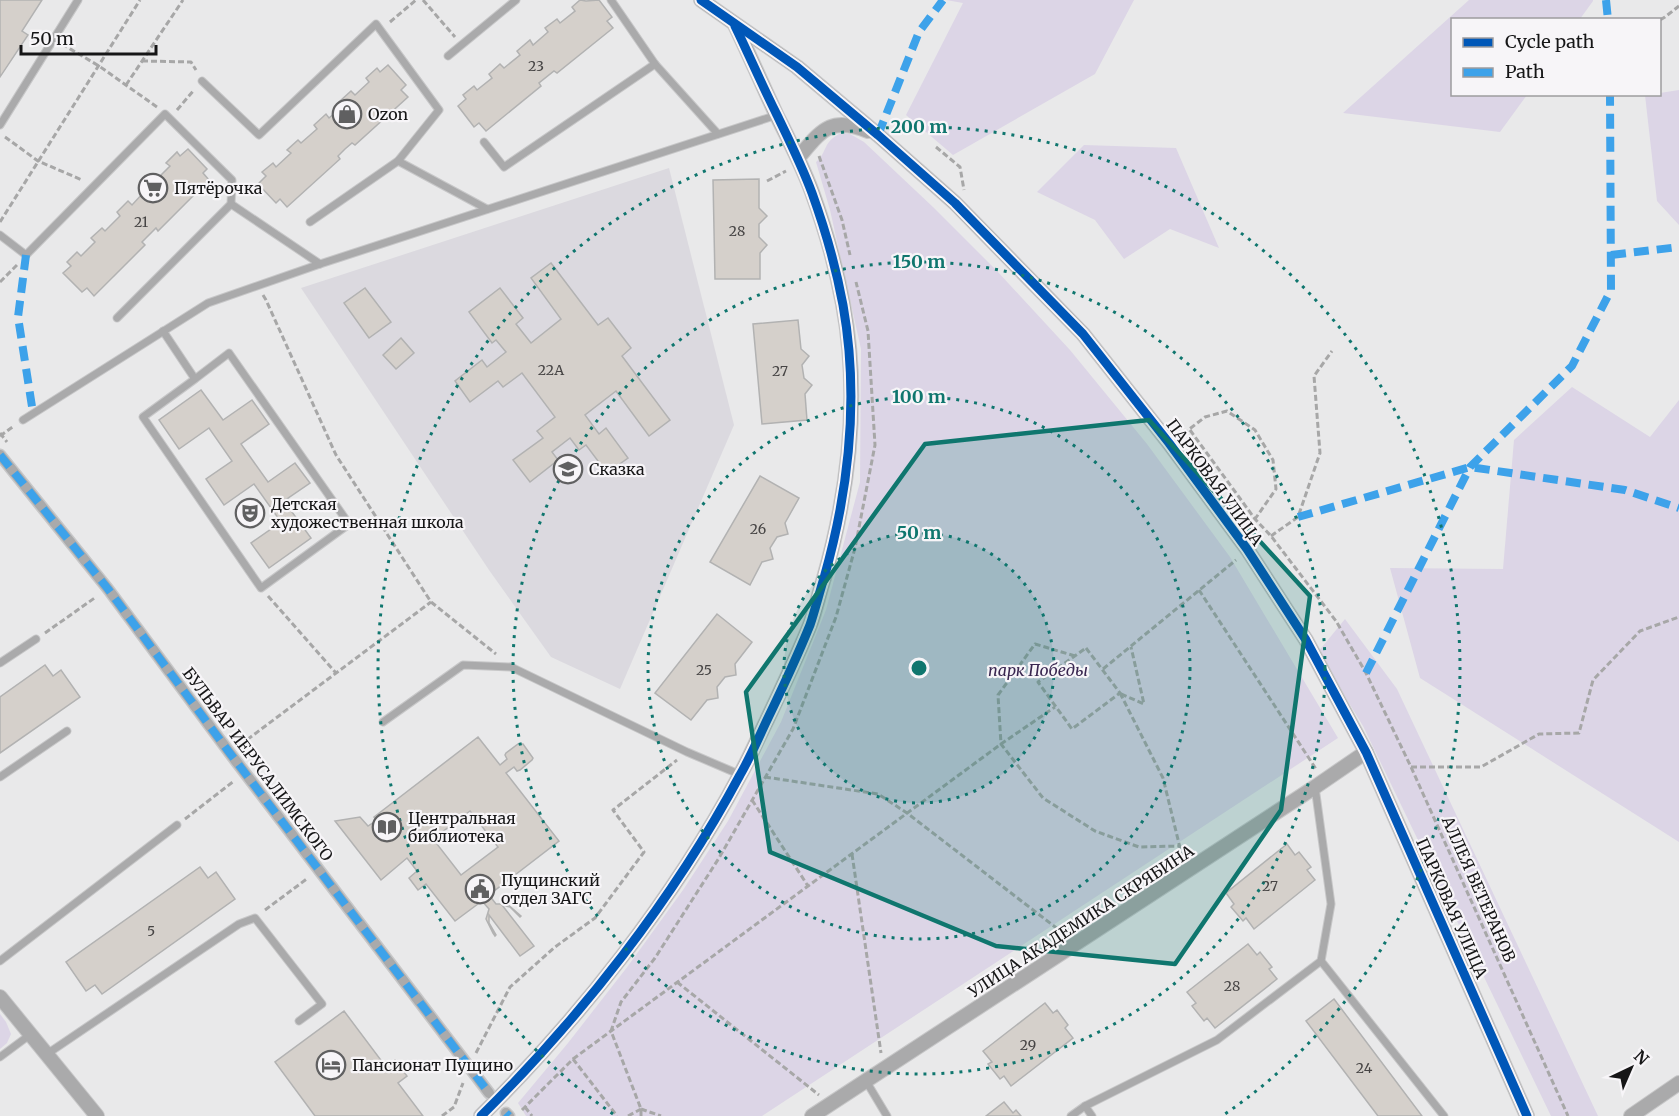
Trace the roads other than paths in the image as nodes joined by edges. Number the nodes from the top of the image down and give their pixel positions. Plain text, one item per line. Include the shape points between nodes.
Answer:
1 (78, 0) edge
2 (516, 0) edge
3 (611, 0) edge
4 (701, 0) edge
5 (734, 23) junction
6 (448, 56) dead end
7 (656, 64) junction
8 (202, 81) road end
9 (777, 115) junction
10 (0, 125) edge
11 (718, 134) junction
12 (878, 135) junction
13 (484, 142) dead end
14 (798, 158) junction
15 (398, 161) junction
16 (231, 204) junction
17 (487, 209) junction
18 (310, 222) dead end
19 (0, 235) edge
20 (320, 264) junction
21 (117, 318) dead end
22 (163, 331) junction
23 (195, 379) junction
24 (23, 420) dead end
25 (0, 455) edge
26 (36, 639) road end
27 (0, 663) edge
28 (383, 722) dead end
29 (67, 731) dead end
30 (1366, 752) junction
31 (741, 775) junction
32 (0, 777) edge
33 (1318, 782) junction
34 (177, 825) road end
35 (0, 961) edge
36 (1322, 962) junction
37 (0, 998) edge
38 (299, 1022) dead end
39 (31, 1034) junction
40 (47, 1054) junction
41 (0, 1058) edge
42 (866, 1081) junction
43 (1679, 1083) edge
44 (489, 1093) dead end
45 (1085, 1106) junction
46 (96, 1116) edge
47 (481, 1116) edge
48 (812, 1116) edge
49 (887, 1116) edge
50 (1071, 1116) edge
51 (1092, 1116) edge
52 (1444, 1116) edge
53 (1527, 1116) edge
54 (1631, 1116) edge

1 - 10 lane
2 - 6 lane
3 - 7 lane
4 - 5 street, ПАРКОВАЯ УЛИЦА
5 - 9 street
5 - 12 street, ПАРКОВАЯ УЛИЦА via 796,67
7 - 11 lane
7 - 13 lane via 504,167
8 - 15 lane via 259,135 376,24 439,110
9 - 11 lane
9 - 14 street
11 - 17 lane
12 - 14 street via 853,125 834,125
12 - 30 street, ПАРКОВАЯ УЛИЦА via 955,203 1083,334 1247,549 1306,640
14 - 31 street via 828,243 843,305 850,363 849,443 832,550 811,622
15 - 17 lane
15 - 18 lane
16 - 19 lane via 232,180 167,116 26,255
16 - 20 lane
16 - 21 lane
17 - 20 lane
20 - 22 lane via 208,303
22 - 23 lane
22 - 24 lane
23 - 23 lane via 229,353 350,524 261,588 143,417
25 - 44 street, БУЛЬВАР ИЕРУСАЛИМСКОГО via 108,589
26 - 27 lane
28 - 31 lane via 463,665 512,667
29 - 32 lane
30 - 33 street, УЛИЦА АКАДЕМИКА СКРЯБИНА
30 - 53 street, ПАРКОВАЯ УЛИЦА
31 - 47 street via 651,917 540,1054
33 - 36 lane via 1331,904
33 - 42 street, УЛИЦА АКАДЕМИКА СКРЯБИНА
34 - 35 lane
36 - 45 lane via 1217,1040
36 - 52 lane
37 - 39 street
38 - 40 lane via 322,1004 255,918 239,924
39 - 40 street
39 - 41 lane
40 - 46 street
42 - 48 street, УЛИЦА АКАДЕМИКА СКРЯБИНА
42 - 49 lane
43 - 54 street
45 - 50 lane
45 - 51 lane

